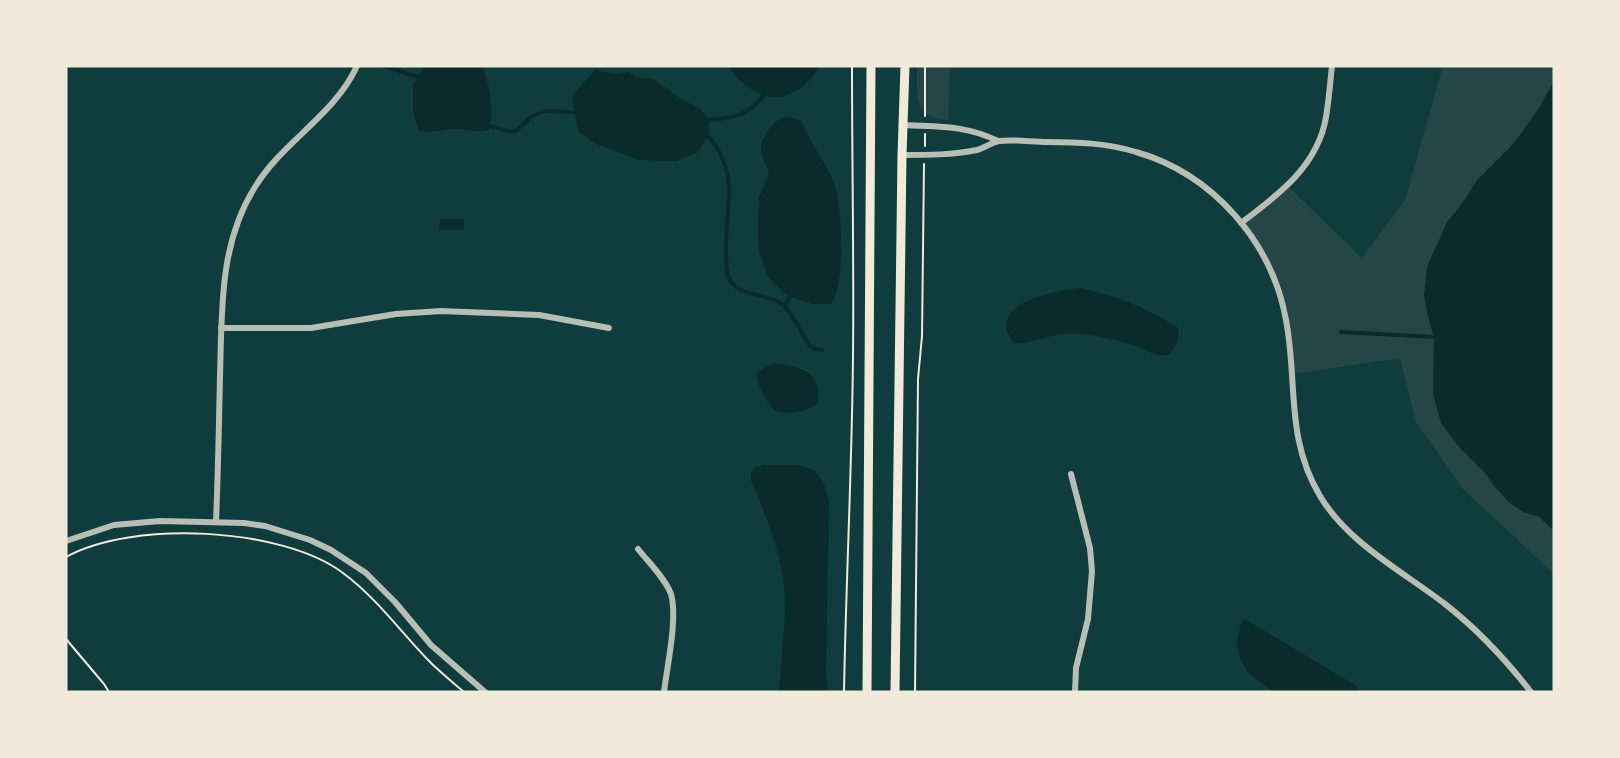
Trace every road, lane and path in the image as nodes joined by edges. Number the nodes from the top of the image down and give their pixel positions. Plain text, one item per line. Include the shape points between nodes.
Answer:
1 (357, 66) edge
2 (852, 66) edge
3 (871, 66) edge
4 (905, 66) edge
5 (925, 66) edge
6 (1332, 66) edge
7 (904, 124) junction
8 (926, 126) junction
9 (998, 141) junction
10 (902, 155) junction
11 (924, 155) junction
12 (1241, 223) junction
13 (221, 328) junction
14 (609, 328) dead end
15 (1071, 474) dead end
16 (216, 522) junction
17 (66, 541) edge
18 (638, 549) dead end
19 (66, 557) edge
20 (66, 639) edge
21 (109, 692) edge
22 (464, 692) edge
23 (485, 692) edge
24 (664, 692) edge
25 (844, 692) edge
26 (867, 692) edge
27 (895, 692) edge
28 (915, 692) edge
29 (1075, 692) edge
30 (1531, 692) edge

1 - 13 street via 333,104 266,170 242,208 227,255
2 - 25 path via 853,356
3 - 26 main road
4 - 7 main road
5 - 8 path
6 - 12 street via 1326,118 1314,151 1296,177
7 - 8 street
7 - 10 main road
8 - 9 street via 979,132
8 - 11 path
9 - 11 street via 981,149
9 - 12 street via 1085,142 1137,152 1188,175 1227,206
10 - 11 street
10 - 27 main road
11 - 28 path
12 - 30 street via 1270,267 1281,294 1291,345 1298,442 1306,469 1321,497 1358,539 1470,626
13 - 14 street via 311,328 441,311 539,315
13 - 16 street
15 - 29 street via 1092,571
16 - 17 street via 114,525
16 - 23 street via 244,523 291,533 350,561 381,586 431,645
18 - 24 street via 667,587 674,607
19 - 22 path via 79,549 144,535 225,535 281,545 311,556 348,577
20 - 21 path

